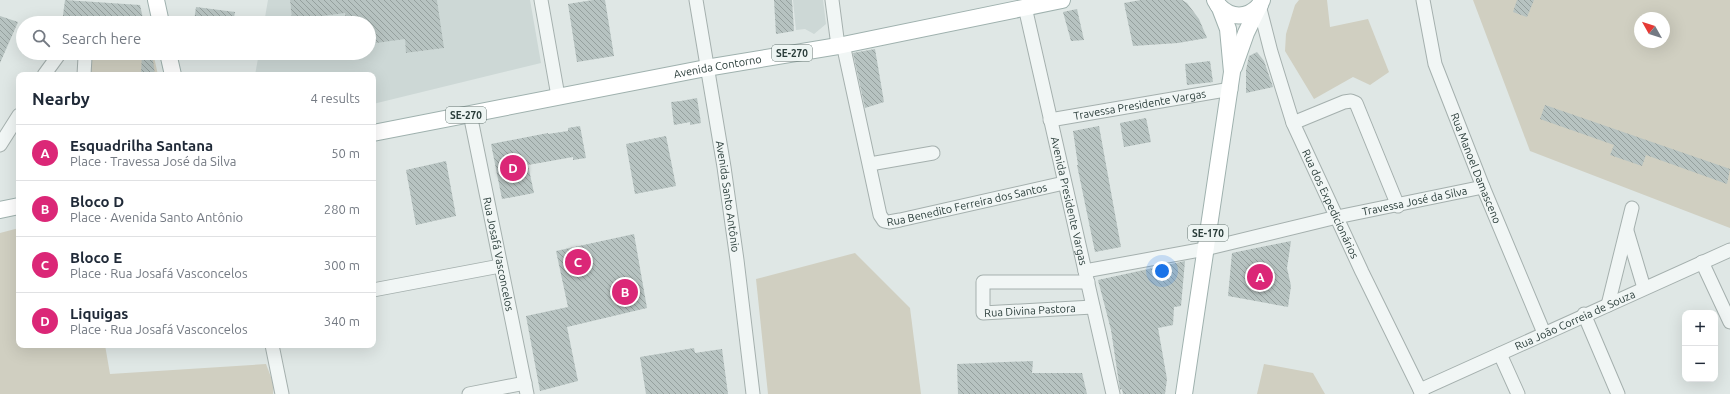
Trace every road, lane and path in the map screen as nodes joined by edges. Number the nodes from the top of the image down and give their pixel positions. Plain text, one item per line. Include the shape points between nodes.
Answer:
1 (156, 0) edge
2 (541, 0) edge
3 (696, 0) edge
4 (832, 0) edge
5 (1062, 0) edge
6 (1423, 0) edge
7 (1263, 2) edge
8 (1216, 3) edge
9 (1024, 4) edge
10 (159, 16) edge
11 (840, 45) junction
12 (55, 60) edge
13 (85, 60) edge
14 (170, 60) edge
15 (706, 68) junction
16 (46, 72) edge
17 (84, 72) edge
18 (172, 72) edge
19 (1232, 72) junction
20 (1231, 89) junction
21 (558, 96) junction
22 (470, 114) junction
23 (16, 120) edge
24 (1050, 120) junction
25 (1293, 123) junction
26 (376, 132) edge
27 (0, 145) edge
28 (933, 153) dead end
29 (870, 164) junction
30 (1064, 183) junction
31 (1483, 188) junction
32 (1398, 206) junction
33 (16, 207) edge
34 (1632, 208) dead end
35 (0, 210) edge
36 (1337, 217) junction
37 (1627, 231) junction
38 (1205, 249) junction
39 (1730, 250) edge
40 (1702, 262) junction
41 (500, 266) junction
42 (1086, 276) junction
43 (1644, 288) junction
44 (376, 289) edge
45 (1608, 305) junction
46 (1093, 307) junction
47 (1584, 314) junction
48 (1730, 322) edge
49 (1544, 333) junction
50 (273, 348) edge
51 (1500, 354) junction
52 (526, 388) edge
53 (1421, 392) edge
54 (282, 394) edge
55 (469, 394) edge
56 (753, 394) edge
57 (1113, 394) edge
58 (1184, 394) edge
59 (1518, 394) edge
60 (1618, 394) edge

1 - 10 main road
2 - 21 street
3 - 15 street, Avenida Santo Antônio
4 - 11 street, Rua Benedito Ferreira dos Santos
5 - 9 main road, Avenida Contorno / SE-270
6 - 31 street, Rua Manoel Damasceno via 1435,64
7 - 8 main road via 1247,15 1238,16 1228,14
7 - 19 main road via 1246,33
7 - 25 street, Rua dos Expedicionários via 1271,52
8 - 19 main road via 1228,28
9 - 11 main road, Avenida Contorno / SE-270
9 - 24 street, Avenida Presidente Vargas
11 - 15 main road, Avenida Contorno / SE-270
11 - 29 street, Rua Benedito Ferreira dos Santos
12 - 16 street
13 - 17 street
14 - 18 main road
15 - 21 main road, Avenida Contorno / SE-270
15 - 56 street, Avenida Santo Antônio via 724,167
19 - 20 main road, SE-170
20 - 24 street, Travessa Presidente Vargas
20 - 38 main road, SE-170
21 - 22 main road, Avenida Contorno / SE-270
22 - 26 main road, Avenida Contorno / SE-270
22 - 41 street, Rua Josafá Vasconcelos
23 - 27 street
24 - 30 street, Avenida Presidente Vargas
25 - 32 street via 1344,102 1356,103
25 - 36 street, Rua dos Expedicionários
28 - 29 street
29 - 30 street, Rua Benedito Ferreira dos Santos via 880,215 886,222
30 - 42 street, Avenida Presidente Vargas
31 - 32 street, Travessa José da Silva
31 - 49 street, Rua Manoel Damasceno
32 - 36 street, Travessa José da Silva
33 - 35 main road
34 - 37 street
36 - 38 street, Travessa José da Silva
36 - 53 street, Rua dos Expedicionários
37 - 43 street
37 - 45 street
38 - 42 street, Travessa José da Silva
38 - 58 main road, SE-170
39 - 40 street, Rua João Correia de Souza
40 - 43 street, Rua João Correia de Souza
40 - 48 street
41 - 44 street
41 - 52 street, Rua Josafá Vasconcelos
42 - 46 street, Avenida Presidente Vargas
42 - 46 street, Rua Divina Pastora via 983,282 983,312
43 - 45 street, Rua João Correia de Souza
45 - 47 street, Rua João Correia de Souza
46 - 57 street, Avenida Presidente Vargas
47 - 49 street, Rua João Correia de Souza
47 - 60 street
49 - 51 street, Rua João Correia de Souza
50 - 54 street
51 - 53 street, Rua João Correia de Souza
51 - 59 street
52 - 55 street

